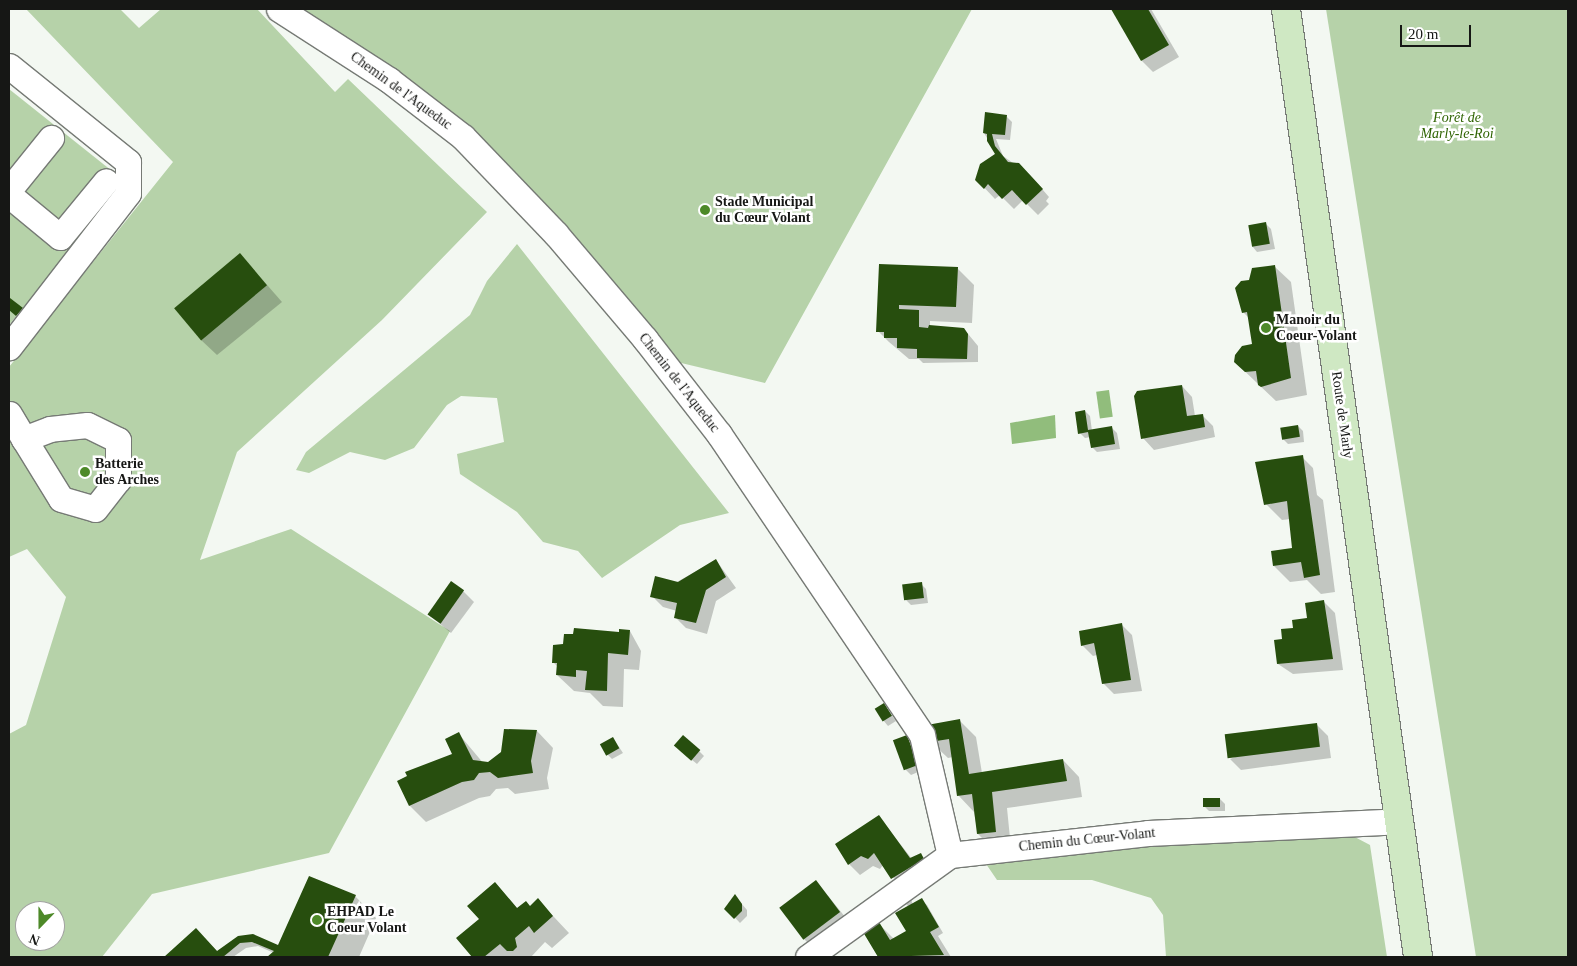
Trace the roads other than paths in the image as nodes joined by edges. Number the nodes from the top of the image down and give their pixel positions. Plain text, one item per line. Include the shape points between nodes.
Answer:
1 (279, 9) edge
2 (1286, 9) edge
3 (9, 66) edge
4 (51, 138) dead end
5 (106, 181) dead end
6 (9, 190) edge
7 (9, 195) edge
8 (9, 347) edge
9 (9, 414) edge
10 (24, 439) dead end
11 (1399, 821) junction
12 (950, 855) junction
13 (808, 957) edge
14 (1418, 957) edge

1 - 12 street, Chemin de l'Aqueduc via 389,80 463,137 556,234 656,353 719,434 922,735
2 - 11 main road, Route de Marly
3 - 8 street via 128,162 128,193
4 - 6 street
5 - 7 street via 60,237
9 - 10 street
11 - 12 street, Chemin du Cœur-Volant via 1148,833
11 - 14 main road, Route de Marly
12 - 13 street, Chemin du Cœur-Volant

